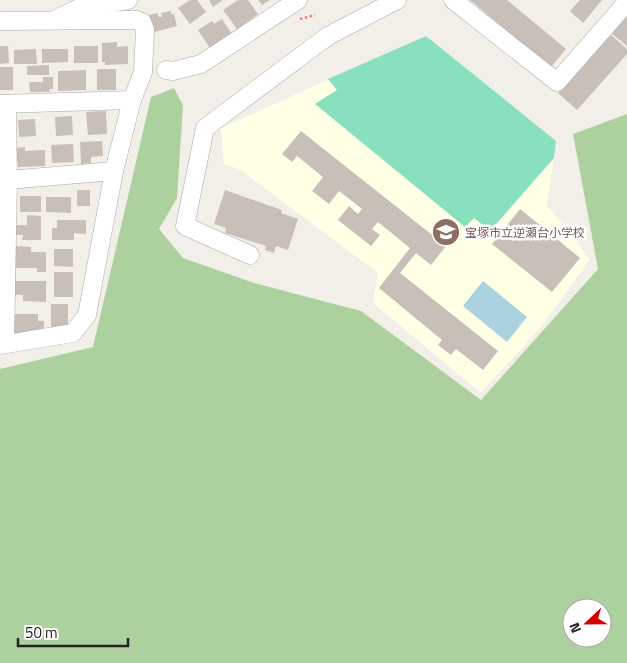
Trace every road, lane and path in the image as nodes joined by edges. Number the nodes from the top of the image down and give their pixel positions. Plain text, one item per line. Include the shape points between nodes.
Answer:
1 (128, 0) edge
2 (298, 0) edge
3 (397, 0) edge
4 (453, 0) edge
5 (627, 2) edge
6 (53, 20) junction
7 (0, 21) edge
8 (166, 70) dead end
9 (132, 100) junction
10 (3, 104) edge
11 (114, 171) junction
12 (8, 180) junction
13 (250, 255) dead end
14 (3, 345) edge

1 - 6 street via 79,8
2 - 8 street via 201,64
3 - 13 street via 328,36 206,128 185,226
4 - 5 street via 556,82
6 - 7 street
6 - 9 street via 142,22 145,30 143,72
9 - 10 street
9 - 11 street
10 - 12 street
11 - 12 street
11 - 14 street via 88,315 73,333
12 - 14 street

